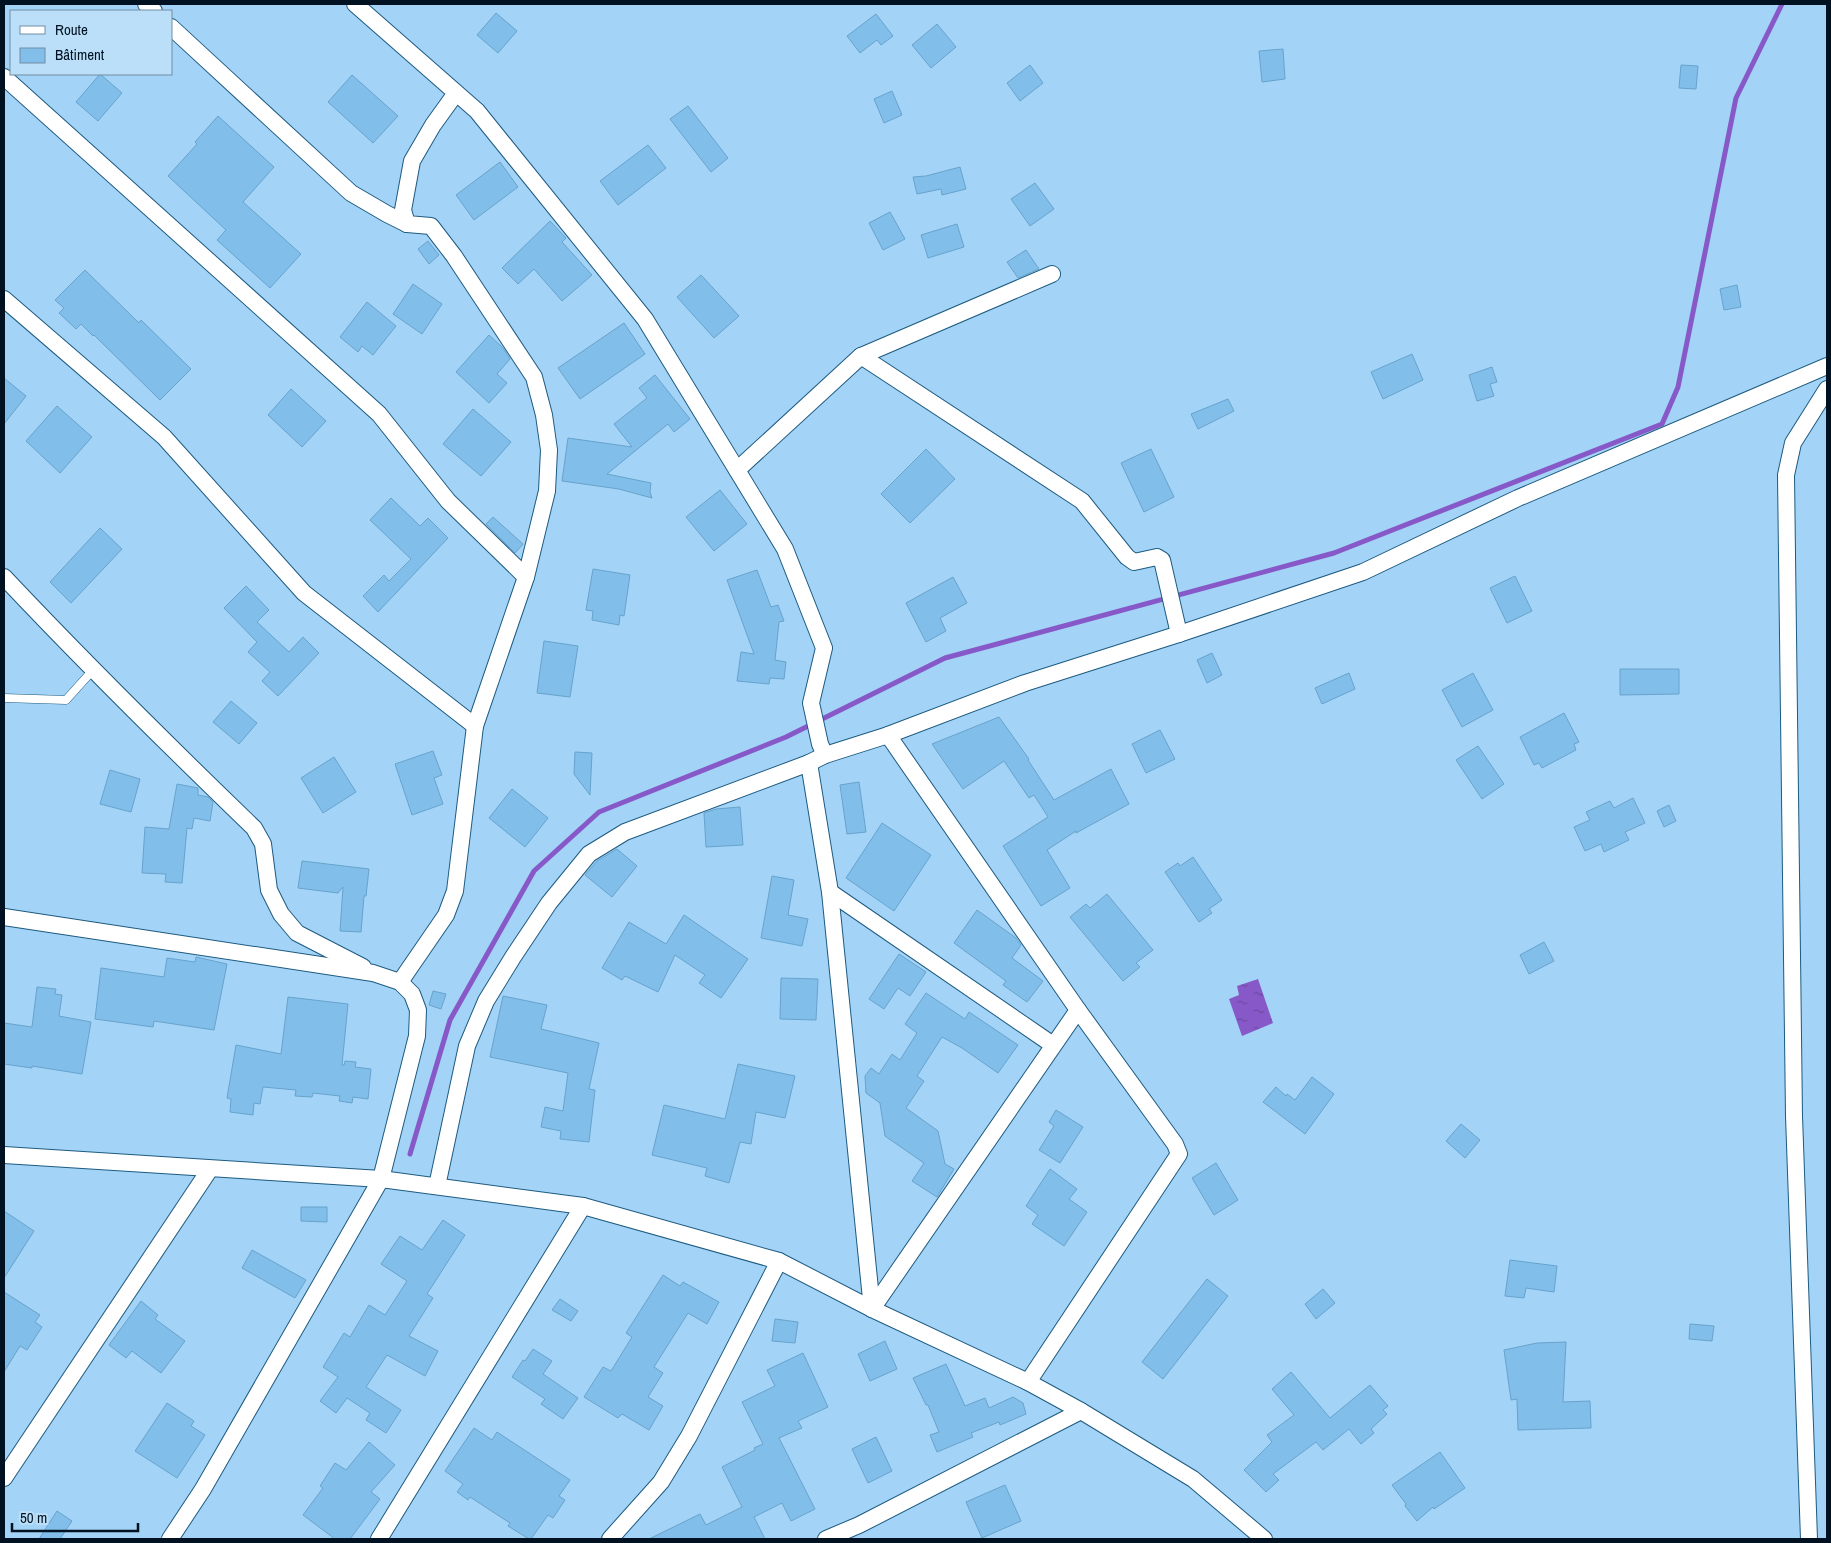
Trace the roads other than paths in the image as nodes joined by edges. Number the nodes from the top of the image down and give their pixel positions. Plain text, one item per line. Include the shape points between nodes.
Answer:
1 (355, 4) edge
2 (172, 28) edge
3 (4, 77) edge
4 (456, 93) junction
5 (407, 224) junction
6 (1052, 274) dead end
7 (4, 299) edge
8 (861, 356) junction
9 (1827, 366) edge
10 (1827, 389) edge
11 (737, 470) junction
12 (4, 577) edge
13 (526, 577) junction
14 (1179, 634) junction
15 (93, 670) junction
16 (4, 698) edge
17 (474, 726) junction
18 (888, 735) junction
19 (822, 750) junction
20 (810, 763) junction
21 (830, 892) junction
22 (4, 917) edge
23 (373, 973) junction
24 (400, 982) junction
25 (1078, 1010) junction
26 (1053, 1045) junction
27 (4, 1155) edge
28 (210, 1169) junction
29 (381, 1179) junction
30 (437, 1186) junction
31 (584, 1206) junction
32 (779, 1261) junction
33 (872, 1309) junction
34 (1028, 1382) junction
35 (1080, 1412) junction
36 (4, 1478) edge
37 (170, 1539) edge
38 (379, 1539) edge
39 (610, 1539) edge
40 (826, 1539) edge
41 (1264, 1539) edge
42 (1809, 1539) edge

1 - 4 street
2 - 5 street via 351,193
3 - 13 street via 379,414 448,501
4 - 5 street via 412,161 403,210
4 - 11 street via 477,111 645,319
5 - 13 street via 431,226 534,377 549,450 547,491
6 - 8 street
7 - 17 street via 164,437 304,593
8 - 11 street
8 - 14 street via 1082,501 1134,562 1157,557 1162,560
9 - 14 street via 1518,498 1363,572
10 - 42 street via 1793,443 1786,474 1794,1116
11 - 19 street via 785,549 824,648 811,703
12 - 15 street
13 - 17 street
14 - 18 street via 1025,683
15 - 16 lane via 66,700
15 - 23 street via 254,828 263,844 269,890 281,914 297,933
17 - 24 street via 455,891 446,916
18 - 19 street
18 - 25 street
19 - 20 street
20 - 21 street
20 - 30 street via 625,832 588,854 549,904 486,1001 467,1046
21 - 26 street
21 - 33 street
22 - 23 street
23 - 24 street
24 - 29 street via 412,994 418,1010 417,1036
25 - 26 street
25 - 34 street via 1179,1154
26 - 33 street
27 - 28 street
28 - 29 street
28 - 36 street
29 - 30 street
29 - 37 street via 203,1489
30 - 31 street
31 - 32 street
31 - 38 street
32 - 33 street
32 - 39 street via 689,1436 661,1482
33 - 34 street
34 - 35 street
35 - 40 street
35 - 41 street via 1193,1479

